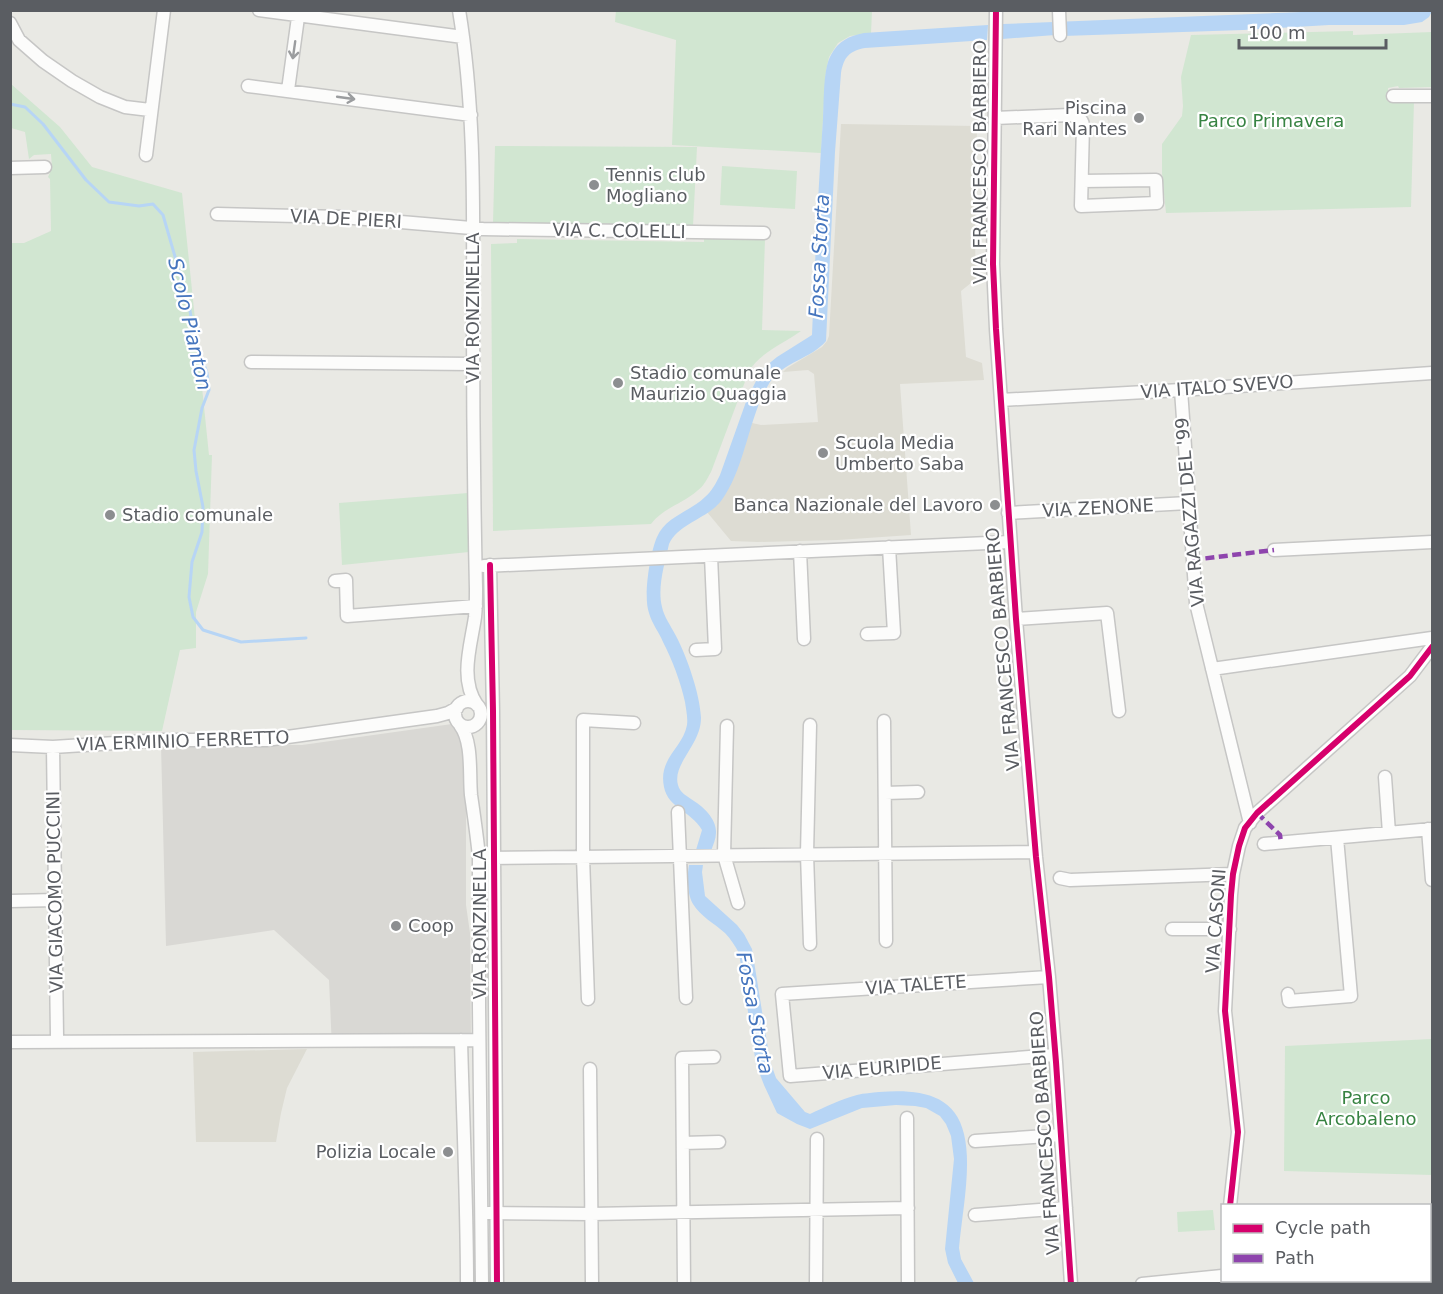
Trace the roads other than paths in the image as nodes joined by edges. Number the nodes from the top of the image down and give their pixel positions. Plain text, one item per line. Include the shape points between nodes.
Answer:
1 (165, 10) edge
2 (259, 10) edge
3 (459, 10) edge
4 (996, 10) edge
5 (299, 13) edge
6 (1059, 15) edge
7 (10, 23) edge
8 (1060, 34) dead end
9 (464, 37) junction
10 (248, 86) dead end
11 (288, 90) junction
12 (1393, 96) dead end
13 (1432, 96) edge
14 (150, 110) junction
15 (471, 116) junction
16 (995, 118) junction
17 (146, 155) dead end
18 (45, 167) dead end
19 (10, 168) edge
20 (1082, 181) junction
21 (218, 214) dead end
22 (473, 228) junction
23 (764, 233) dead end
24 (251, 362) dead end
25 (473, 364) junction
26 (1432, 373) edge
27 (1181, 390) junction
28 (1001, 400) junction
29 (1188, 503) junction
30 (1008, 513) junction
31 (1010, 542) junction
32 (1432, 542) edge
33 (889, 547) junction
34 (1274, 550) dead end
35 (800, 551) junction
36 (711, 556) junction
37 (490, 565) junction
38 (476, 567) junction
39 (335, 581) dead end
40 (476, 606) junction
41 (1016, 619) junction
42 (867, 634) dead end
43 (1432, 638) edge
44 (804, 639) dead end
45 (1432, 647) edge
46 (696, 650) dead end
47 (1212, 669) junction
48 (468, 671) junction
49 (459, 705) junction
50 (477, 705) junction
51 (1119, 711) dead end
52 (425, 717) junction
53 (884, 721) dead end
54 (479, 722) junction
55 (634, 723) dead end
56 (459, 724) junction
57 (810, 725) dead end
58 (727, 726) dead end
59 (10, 745) edge
60 (53, 747) junction
61 (469, 755) junction
62 (1384, 777) dead end
63 (918, 792) dead end
64 (885, 793) junction
65 (678, 812) dead end
66 (1250, 823) junction
67 (1430, 829) edge
68 (1389, 833) junction
69 (1337, 838) junction
70 (1264, 844) dead end
71 (1035, 852) junction
72 (885, 853) junction
73 (807, 854) junction
74 (679, 855) junction
75 (724, 855) junction
76 (583, 856) junction
77 (478, 857) junction
78 (495, 857) junction
79 (1233, 874) junction
80 (1060, 878) dead end
81 (1432, 880) edge
82 (10, 900) edge
83 (56, 900) junction
84 (738, 903) dead end
85 (1172, 929) dead end
86 (1230, 929) junction
87 (886, 940) dead end
88 (810, 944) dead end
89 (1049, 977) junction
90 (782, 994) joint
91 (1288, 994) dead end
92 (686, 998) dead end
93 (588, 999) dead end
94 (57, 1036) dead end
95 (461, 1040) junction
96 (479, 1040) junction
97 (10, 1042) edge
98 (1055, 1054) junction
99 (714, 1057) dead end
100 (590, 1069) dead end
101 (907, 1118) dead end
102 (1061, 1135) junction
103 (817, 1138) dead end
104 (975, 1141) dead end
105 (719, 1142) dead end
106 (684, 1143) junction
107 (1230, 1204) edge
108 (908, 1208) junction
109 (1066, 1208) junction
110 (816, 1209) junction
111 (496, 1212) junction
112 (481, 1213) junction
113 (683, 1213) junction
114 (591, 1214) junction
115 (975, 1215) dead end
116 (1221, 1276) edge
117 (467, 1284) edge
118 (482, 1284) edge
119 (497, 1284) edge
120 (592, 1284) edge
121 (684, 1284) edge
122 (816, 1284) edge
123 (908, 1284) edge
124 (1071, 1284) edge
125 (1142, 1284) edge

1 - 14 street
2 - 5 street
3 - 9 street, VIA RONZINELLA
4 - 16 street, VIA FRANCESCO BARBIERO
5 - 9 street
5 -> 11 street
6 - 8 street
7 - 14 street via 19,40 72,81 125,107
9 - 15 street, VIA RONZINELLA
10 - 11 street
11 -> 15 street
12 - 13 street
14 - 17 street
15 - 22 street, VIA RONZINELLA
16 - 20 street, VIA FRANCESCO BARBIERO via 1077,117 1083,125
16 - 28 street, VIA FRANCESCO BARBIERO via 993,264
18 - 19 street
20 - 20 street, VIA FRANCESCO BARBIERO via 1081,206 1157,203 1156,180
21 - 22 street, VIA DE PIERI via 342,217
22 - 23 street, VIA C. COLELLI
22 - 25 street, VIA RONZINELLA
24 - 25 street
25 - 38 street, VIA RONZINELLA
26 - 27 street, VIA ITALO SVEVO
27 - 28 street, VIA ITALO SVEVO
27 - 29 street, VIA RAGAZZI DEL '99
28 - 30 street, VIA FRANCESCO BARBIERO
29 - 30 street, VIA ZENONE
29 - 47 street, VIA RAGAZZI DEL '99 via 1196,603
30 - 31 street, VIA FRANCESCO BARBIERO
31 - 33 street
31 - 41 street, VIA FRANCESCO BARBIERO
32 - 34 street
33 - 35 street
33 - 42 street via 894,633
35 - 36 street
35 - 44 street
36 - 37 street
36 - 46 street via 715,649
37 - 38 street
37 - 78 street, VIA RONZINELLA
38 - 40 street, VIA RONZINELLA
39 - 40 street via 346,580 347,616
40 - 48 street, VIA RONZINELLA
41 - 51 street, VIA FRANCESCO BARBIERO via 1107,614
41 - 71 street, VIA FRANCESCO BARBIERO
43 - 47 street
45 - 66 street, VIA CASONI via 1410,676
47 - 66 street, VIA RAGAZZI DEL '99
48 - 49 street, VIA RONZINELLA via 466,693
48 - 50 street, VIA RONZINELLA
49 - 50 street via 470,701
49 - 52 street, VIA ERMINIO FERRETTO via 444,714
49 - 56 street, VIA RONZINELLA via 455,715
50 - 54 street, VIA RONZINELLA via 482,714
52 - 56 street, VIA ERMINIO FERRETTO via 448,718
52 - 60 street, VIA ERMINIO FERRETTO via 266,740 171,740
53 - 64 street
54 - 56 street via 470,728
54 - 61 street, VIA RONZINELLA via 471,738
55 - 76 street via 584,720
56 - 61 street, VIA RONZINELLA
57 - 73 street
58 - 75 street
59 - 60 street, VIA ERMINIO FERRETTO
60 - 83 street, VIA GIACOMO PUCCINI
61 - 77 street, VIA RONZINELLA
62 - 68 street
63 - 64 street
64 - 72 street
65 - 74 street
66 - 79 street, VIA CASONI via 1239,846
67 - 68 street
67 - 81 street
68 - 69 street
69 - 70 street
69 - 91 street via 1351,996 1289,1001
71 - 72 street
71 - 89 street, VIA FRANCESCO BARBIERO
72 - 73 street
72 - 87 street
73 - 75 street
73 - 88 street
74 - 75 street
74 - 76 street
74 - 92 street
75 - 84 street
76 - 78 street
76 - 93 street
77 - 78 street
77 - 96 street, VIA RONZINELLA
78 - 111 street, VIA RONZINELLA
79 - 80 street
79 - 86 street, VIA CASONI
82 - 83 street
83 - 94 street, VIA GIACOMO PUCCINI
85 - 86 street
86 - 107 street, VIA CASONI via 1226,1011 1238,1132
89 - 90 street, VIA TALETE
89 - 98 street, VIA FRANCESCO BARBIERO
90 - 98 street, VIA EURIPIDE via 790,1076
95 - 96 street
95 - 97 street
95 - 117 street
96 - 112 street, VIA RONZINELLA
98 - 102 street, VIA FRANCESCO BARBIERO
99 - 106 street via 682,1058
100 - 114 street
101 - 108 street
102 - 104 street
102 - 109 street, VIA FRANCESCO BARBIERO
103 - 110 street
105 - 106 street
106 - 113 street
108 - 110 street
108 - 123 street
109 - 115 street
109 - 124 street, VIA FRANCESCO BARBIERO
110 - 113 street
110 - 122 street
111 - 112 street
111 - 114 street
111 - 119 street, VIA RONZINELLA
112 - 118 street, VIA RONZINELLA
113 - 114 street
113 - 121 street
114 - 120 street
116 - 125 street

